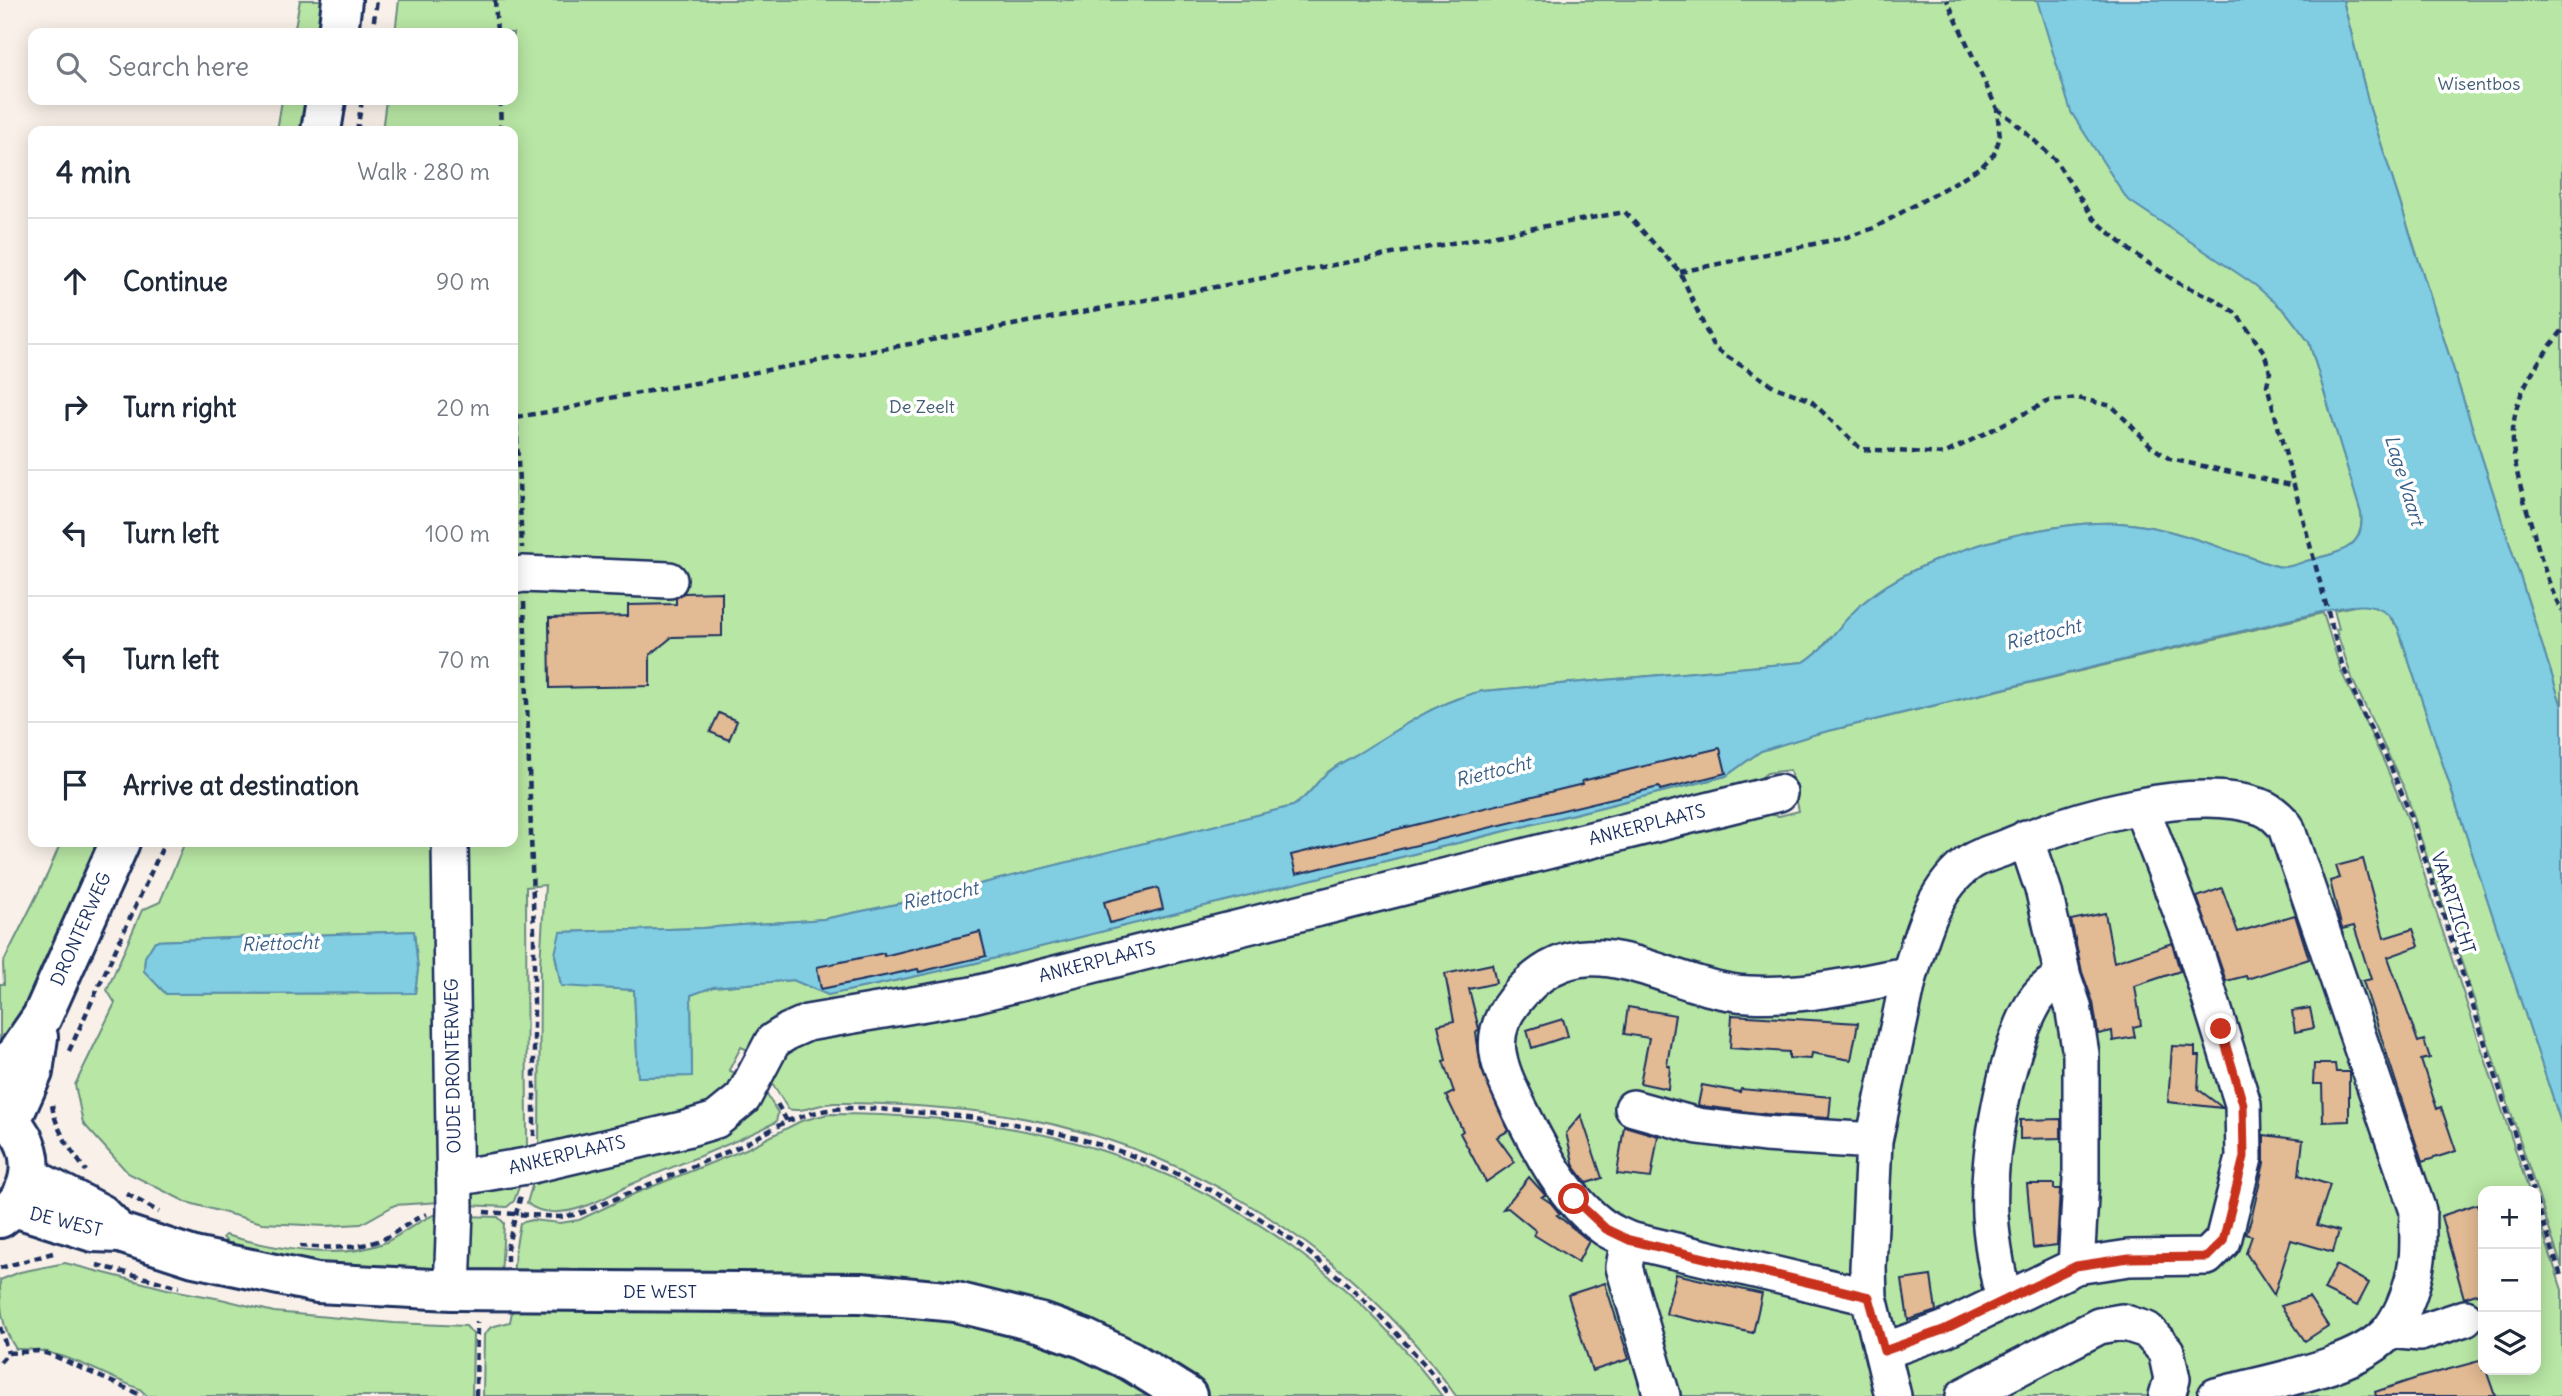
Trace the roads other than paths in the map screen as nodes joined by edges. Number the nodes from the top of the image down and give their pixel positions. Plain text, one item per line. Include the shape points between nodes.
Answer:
1 (342, 0) edge
2 (339, 28) edge
3 (325, 105) edge
4 (322, 126) edge
5 (518, 575) edge
6 (669, 580) dead end
7 (1779, 793) dead end
8 (2141, 807) junction
9 (2026, 838) junction
10 (118, 847) edge
11 (450, 847) edge
12 (2063, 977) junction
13 (1908, 981) junction
14 (42, 1017) junction
15 (0, 1078) edge
16 (1633, 1108) dead end
17 (5, 1117) edge
18 (1874, 1141) junction
19 (454, 1175) junction
20 (14, 1201) edge
21 (1629, 1240) junction
22 (2076, 1266) junction
23 (452, 1290) junction
24 (1869, 1297) junction
25 (2004, 1300) junction
26 (2465, 1318) dead end
27 (2390, 1330) junction
28 (1884, 1351) junction
29 (1187, 1396) edge
30 (1662, 1396) edge
31 (1893, 1396) edge
32 (1964, 1396) edge
33 (2168, 1396) edge
34 (2216, 1396) edge

1 - 2 main road
3 - 4 main road
5 - 6 street
7 - 19 street, ANKERPLAATS via 972,995 807,1023 773,1041 743,1098 716,1120 532,1165
8 - 9 street
8 - 22 street via 2191,937 2240,1092 2244,1157 2223,1241 2207,1257 2129,1258
8 - 27 street via 2236,801 2276,815 2286,827 2418,1211 2417,1260 2407,1298
9 - 12 street via 2044,892
9 - 13 street via 1972,861 1952,878 1939,896
10 - 14 main road, DRONTERWEG
11 - 19 street, OUDE DRONTERWEG
12 - 22 street via 2081,1054
12 - 25 street via 2035,1000 2005,1084 1991,1166 1990,1214
13 - 18 street
13 - 21 street via 1896,977 1793,995 1746,994 1604,957 1553,967 1524,987 1498,1029 1496,1043 1508,1084 1574,1199 1606,1229
14 - 15 main road, DRONTERWEG
14 - 17 main road, DRONTERWEG via 33,1072
16 - 18 street via 1698,1126
17 - 20 main road via 29,1152
18 - 24 street
19 - 23 street, OUDE DRONTERWEG
20 - 23 main road, DE WEST via 93,1232 120,1233 194,1257 317,1283
21 - 24 street
21 - 30 street via 1624,1267
22 - 25 street
23 - 29 main road, DE WEST via 861,1293 956,1302 1085,1339
24 - 28 street
25 - 28 street via 1943,1330
26 - 27 street via 2420,1333
27 - 34 street via 2341,1362
28 - 31 street
32 - 33 street via 2099,1326 2122,1322 2147,1330 2166,1351 2172,1379

